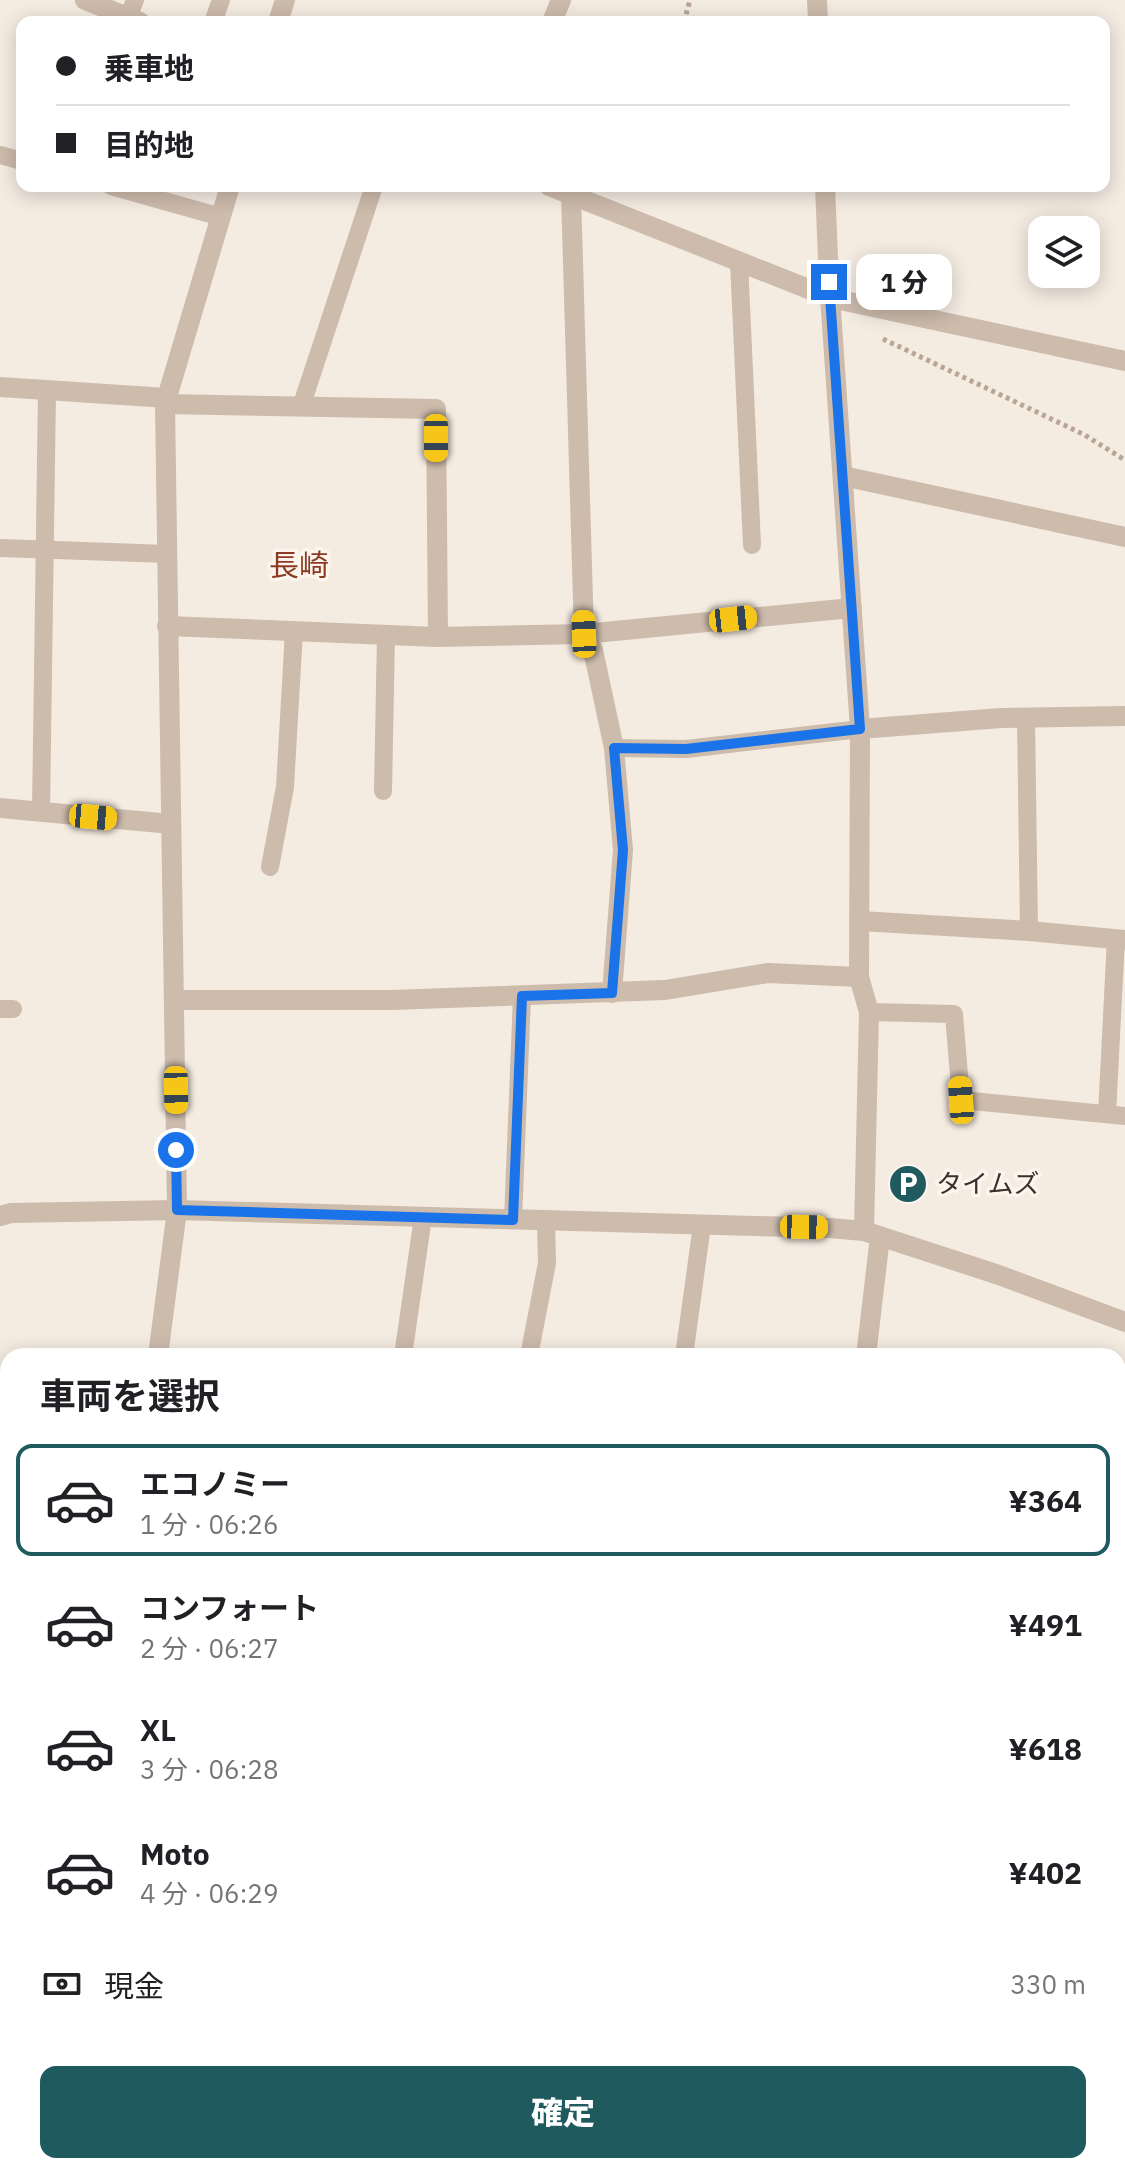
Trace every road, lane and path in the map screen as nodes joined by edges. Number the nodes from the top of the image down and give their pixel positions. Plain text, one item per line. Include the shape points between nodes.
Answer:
1 (85, 0) edge
2 (134, 13) edge
3 (132, 192) edge
4 (228, 192) edge
5 (372, 192) edge
6 (564, 192) edge
7 (825, 192) edge
8 (571, 195) junction
9 (221, 217) junction
10 (739, 262) junction
11 (831, 298) junction
12 (871, 333) dead end
13 (1125, 361) edge
14 (0, 387) edge
15 (47, 390) junction
16 (166, 401) junction
17 (301, 407) junction
18 (1125, 460) edge
19 (843, 476) junction
20 (1125, 537) edge
21 (752, 545) dead end
22 (0, 548) edge
23 (46, 550) junction
24 (167, 554) junction
25 (852, 608) junction
26 (167, 626) junction
27 (294, 631) junction
28 (584, 634) junction
29 (386, 635) junction
30 (438, 637) junction
31 (1125, 716) edge
32 (1026, 717) junction
33 (860, 729) junction
34 (614, 748) junction
35 (383, 791) dead end
36 (0, 808) edge
37 (41, 812) junction
38 (171, 824) junction
39 (270, 867) dead end
40 (860, 921) junction
41 (1029, 931) junction
42 (1120, 940) edge
43 (859, 977) junction
44 (612, 993) junction
45 (522, 996) junction
46 (175, 1000) junction
47 (869, 1012) junction
48 (1116, 1115) edge
49 (177, 1210) junction
50 (0, 1216) edge
51 (423, 1217) junction
52 (513, 1220) junction
53 (546, 1221) junction
54 (702, 1225) junction
55 (872, 1234) junction
56 (1125, 1322) edge
57 (159, 1348) edge
58 (404, 1348) edge
59 (531, 1348) edge
60 (685, 1348) edge
61 (866, 1348) edge

1 - 2 street
3 - 9 lane
4 - 9 street
5 - 17 lane
6 - 8 street
7 - 11 street
8 - 10 street
8 - 28 street
9 - 16 street
10 - 11 street
10 - 21 lane
11 - 13 street
11 - 19 street
12 - 18 path via 1083,434
14 - 15 street
15 - 16 street
15 - 23 lane
16 - 17 street
16 - 24 street
17 - 30 street via 436,409
19 - 20 street
19 - 25 street
22 - 23 lane
23 - 24 lane
23 - 37 lane
24 - 26 street
25 - 28 street
25 - 33 street
26 - 27 street
26 - 38 street
27 - 29 street
27 - 39 lane via 285,787
28 - 30 street
28 - 34 street via 593,650
29 - 30 street
29 - 35 lane
31 - 32 street
32 - 33 street
32 - 41 lane
33 - 34 lane via 686,749
33 - 40 street
34 - 44 street via 623,850
36 - 37 street
37 - 38 street
38 - 46 street
40 - 41 street
40 - 43 street
41 - 42 street
42 - 48 lane
43 - 44 street via 768,973
43 - 47 street
44 - 45 street
45 - 46 street
45 - 52 lane
46 - 49 street
47 - 48 lane via 954,1014 961,1100
47 - 55 street
49 - 50 street
49 - 51 street
49 - 57 street
51 - 52 street
51 - 58 lane
52 - 53 street
53 - 54 street
53 - 59 lane via 547,1263
54 - 55 street
54 - 60 lane
55 - 56 street
55 - 61 street

